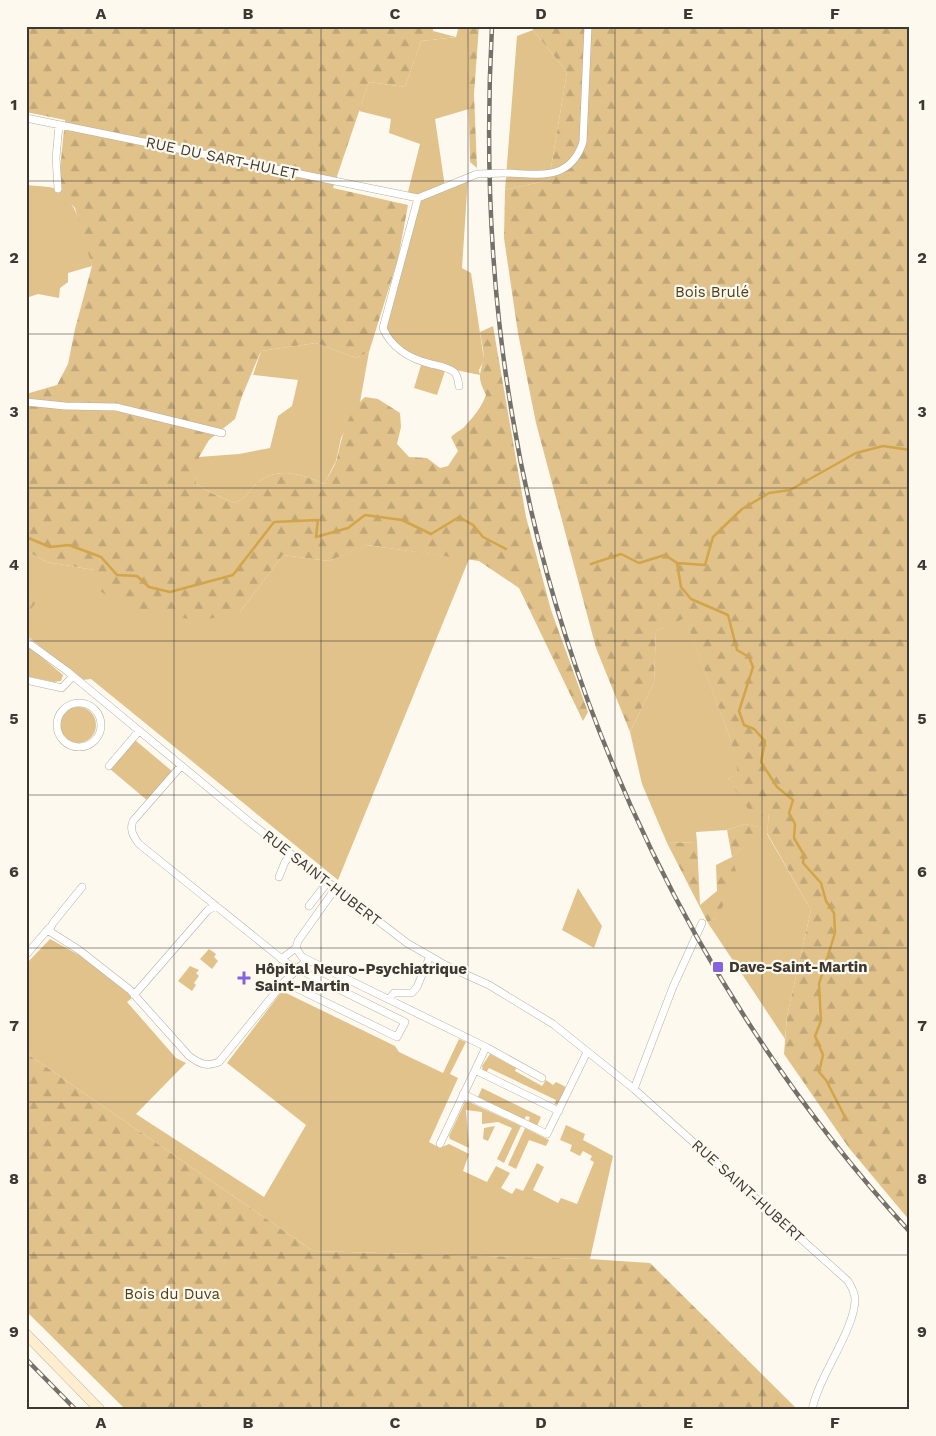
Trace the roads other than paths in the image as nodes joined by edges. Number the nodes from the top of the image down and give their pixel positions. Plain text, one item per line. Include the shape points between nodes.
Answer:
1 (588, 26) edge
2 (26, 118) edge
3 (59, 125) junction
4 (58, 189) dead end
5 (418, 198) junction
6 (459, 386) dead end
7 (26, 402) edge
8 (222, 433) dead end
9 (26, 641) edge
10 (73, 676) junction
11 (26, 680) edge
12 (99, 698) junction
13 (92, 707) junction
14 (139, 731) junction
15 (109, 766) dead end
16 (181, 766) junction
17 (291, 854) junction
18 (279, 877) dead end
19 (327, 883) junction
20 (82, 886) dead end
21 (335, 889) junction
22 (216, 906) junction
23 (309, 906) dead end
24 (702, 923) dead end
25 (49, 928) junction
26 (296, 948) junction
27 (26, 955) edge
28 (430, 956) junction
29 (281, 959) junction
30 (308, 960) junction
31 (296, 968) junction
32 (284, 982) junction
33 (134, 995) junction
34 (389, 999) junction
35 (486, 1047) junction
36 (587, 1052) junction
37 (475, 1070) junction
38 (542, 1078) dead end
39 (634, 1090) junction
40 (463, 1094) junction
41 (559, 1111) junction
42 (440, 1144) dead end
43 (26, 1334) edge
44 (100, 1410) edge
45 (812, 1410) edge

1 - 5 street, bridge via 583,142 569,166 548,174 477,174
2 - 3 street, RUE DU SART-HULET
3 - 4 street
3 - 5 street, RUE DU SART-HULET
5 - 6 street via 383,328 390,340 414,360 454,372
7 - 8 street via 116,407
9 - 10 street, RUE SAINT-HUBERT
10 - 11 street via 62,688
10 - 12 street, RUE SAINT-HUBERT
12 - 13 street
12 - 14 street, RUE SAINT-HUBERT
13 - 13 street via 78,703 64,708 57,728 64,741 84,746 96,738 101,725
14 - 15 street
14 - 16 street, RUE SAINT-HUBERT
16 - 17 street, RUE SAINT-HUBERT
16 - 22 street via 134,821 131,826 133,836
17 - 18 street
17 - 19 street, RUE SAINT-HUBERT
19 - 21 street, RUE SAINT-HUBERT
19 - 23 street
20 - 25 street
21 - 26 street
21 - 28 street, RUE SAINT-HUBERT via 407,943
22 - 29 street
22 - 33 street via 208,910
24 - 39 street via 673,987
25 - 27 street
25 - 33 street via 52,934 79,950
26 - 29 street
26 - 30 street via 298,954
28 - 34 street via 417,988 412,993 394,993
28 - 36 street, RUE SAINT-HUBERT via 489,985 553,1024
29 - 31 street
30 - 31 street
30 - 34 street
31 - 32 street
31 - 32 street via 405,1022 397,1037
32 - 33 street via 219,1062 209,1066 198,1064 189,1056
34 - 35 street
35 - 37 street
35 - 38 street
36 - 39 street, RUE SAINT-HUBERT
36 - 41 street
37 - 40 street
37 - 41 street
39 - 45 street, RUE SAINT-HUBERT via 848,1281 855,1297 849,1324 819,1386
40 - 41 street via 547,1134
40 - 42 street
43 - 44 main road

